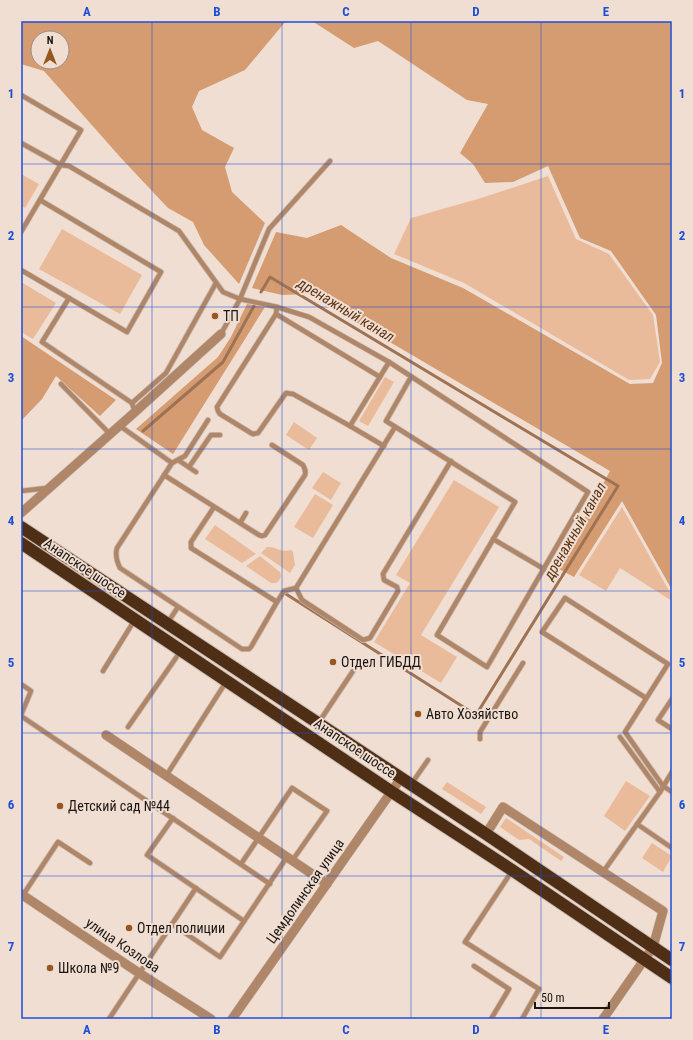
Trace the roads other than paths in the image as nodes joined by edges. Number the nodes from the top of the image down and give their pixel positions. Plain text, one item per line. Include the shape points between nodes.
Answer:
1 (21, 95) edge
2 (21, 144) edge
3 (330, 161) dead end
4 (61, 165) junction
5 (40, 200) junction
6 (21, 220) edge
7 (26, 223) junction
8 (21, 232) edge
9 (21, 270) edge
10 (216, 283) junction
11 (69, 298) junction
12 (240, 299) junction
13 (277, 307) junction
14 (276, 314) junction
15 (222, 334) joint
16 (389, 362) junction
17 (380, 377) junction
18 (411, 377) junction
19 (61, 384) dead end
20 (134, 408) junction
21 (208, 420) dead end
22 (120, 426) junction
23 (350, 426) junction
24 (395, 427) junction
25 (110, 434) junction
26 (220, 435) dead end
27 (272, 445) dead end
28 (384, 446) junction
29 (178, 460) junction
30 (451, 461) junction
31 (172, 463) junction
32 (189, 467) junction
33 (196, 472) dead end
34 (164, 474) junction
35 (49, 488) junction
36 (21, 491) edge
37 (214, 507) junction
38 (21, 512) edge
39 (246, 513) dead end
40 (240, 523) junction
41 (21, 527) edge
42 (493, 539) junction
43 (21, 543) edge
44 (544, 569) junction
45 (296, 588) junction
46 (277, 602) junction
47 (178, 607) junction
48 (135, 620) junction
49 (167, 623) junction
50 (181, 650) junction
51 (523, 663) dead end
52 (357, 665) dead end
53 (103, 670) dead end
54 (227, 681) junction
55 (21, 684) edge
56 (646, 698) junction
57 (672, 699) edge
58 (21, 716) edge
59 (318, 724) junction
60 (128, 727) dead end
61 (672, 729) edge
62 (106, 735) dead end
63 (620, 737) dead end
64 (480, 739) dead end
65 (428, 760) dead end
66 (672, 772) edge
67 (166, 776) junction
68 (406, 782) junction
69 (663, 786) junction
70 (392, 792) junction
71 (660, 792) junction
72 (672, 792) edge
73 (173, 818) junction
74 (636, 824) junction
75 (486, 834) junction
76 (258, 838) junction
77 (672, 848) edge
78 (290, 859) junction
79 (90, 863) dead end
80 (241, 864) junction
81 (512, 870) junction
82 (603, 872) junction
83 (270, 884) junction
84 (327, 884) junction
85 (196, 888) junction
86 (22, 894) edge
87 (244, 921) junction
88 (172, 924) junction
89 (653, 947) junction
90 (644, 959) junction
91 (672, 960) edge
92 (474, 966) dead end
93 (139, 973) junction
94 (672, 978) edge
95 (109, 1019) edge
96 (211, 1019) edge
97 (232, 1019) edge
98 (492, 1019) edge
99 (522, 1019) edge
100 (603, 1019) edge

1 - 4 lane via 81,130
2 - 4 lane
3 - 12 lane via 269,229
4 - 5 lane
4 - 10 lane via 69,166 179,231
5 - 7 lane
5 - 11 lane via 161,272 127,332
6 - 7 lane
7 - 8 lane
9 - 11 lane
10 - 12 lane via 222,292
10 - 20 lane via 166,373
11 - 20 lane via 42,342
12 - 13 lane
12 - 15 lane
13 - 14 lane
13 - 16 lane via 309,317
14 - 17 lane
14 - 23 lane via 217,407 218,411 251,434 256,434 286,393 293,394
15 - 20 street
16 - 17 lane
16 - 18 lane
17 - 23 lane
18 - 24 lane via 386,421
18 - 44 lane via 588,492
19 - 25 lane
20 - 22 street
21 - 29 lane via 185,456
22 - 25 street
22 - 31 lane
23 - 28 lane
24 - 28 lane
24 - 30 lane
25 - 35 street
26 - 32 lane via 211,435
27 - 40 lane via 303,465 305,475 265,536 258,535
28 - 45 lane
29 - 31 lane
29 - 32 lane
30 - 42 lane via 515,502
30 - 45 lane via 383,574 384,580 397,587 398,591 370,638 363,640 302,600
31 - 34 lane
32 - 33 lane
34 - 37 lane
34 - 47 lane via 117,548 116,556 124,572
35 - 36 lane
35 - 38 street
37 - 40 lane
37 - 46 lane via 191,542 191,548
39 - 40 lane
41 - 49 highway, Анапское шоссе
42 - 44 lane
42 - 44 lane via 436,635 488,667
43 - 48 highway, Анапское шоссе
45 - 46 lane via 284,591
46 - 47 lane via 250,647 245,649
47 - 49 lane
48 - 50 highway, Анапское шоссе
48 - 53 lane
49 - 59 highway, Анапское шоссе
50 - 54 highway, Анапское шоссе
50 - 60 lane
51 - 64 lane via 480,732
52 - 59 lane
54 - 67 lane
54 - 70 highway, Анапское шоссе
55 - 58 lane via 31,691
56 - 56 lane via 668,664 565,598 542,632
56 - 69 lane via 625,732
57 - 61 lane via 658,720
58 - 73 lane
59 - 68 highway, Анапское шоссе
62 - 67 street
63 - 71 lane
65 - 68 lane
66 - 69 lane
67 - 76 street
68 - 70 street, Цемдолинская улица
68 - 75 highway, Анапское шоссе
69 - 71 lane
69 - 72 lane
70 - 81 highway, Анапское шоссе
70 - 84 street, Цемдолинская улица
71 - 74 lane
73 - 80 lane
73 - 85 lane via 148,856
74 - 77 lane
74 - 82 lane
75 - 82 street via 503,807
75 - 89 highway, Анапское шоссе
76 - 78 street
76 - 78 lane via 292,788 321,807 326,811
76 - 80 lane
78 - 83 lane
78 - 84 street
79 - 86 lane via 58,842
80 - 83 lane
81 - 90 highway, Анапское шоссе
81 - 99 lane via 465,942 539,989
82 - 89 street via 663,911
83 - 87 lane
84 - 97 street, Цемдолинская улица
85 - 87 lane
85 - 88 lane
86 - 93 street, улица Козлова
87 - 88 lane via 220,957
88 - 93 lane
89 - 90 street
89 - 91 highway, Анапское шоссе
90 - 94 highway, Анапское шоссе
90 - 100 street
92 - 98 lane via 509,989
93 - 95 lane
93 - 96 street, улица Козлова

